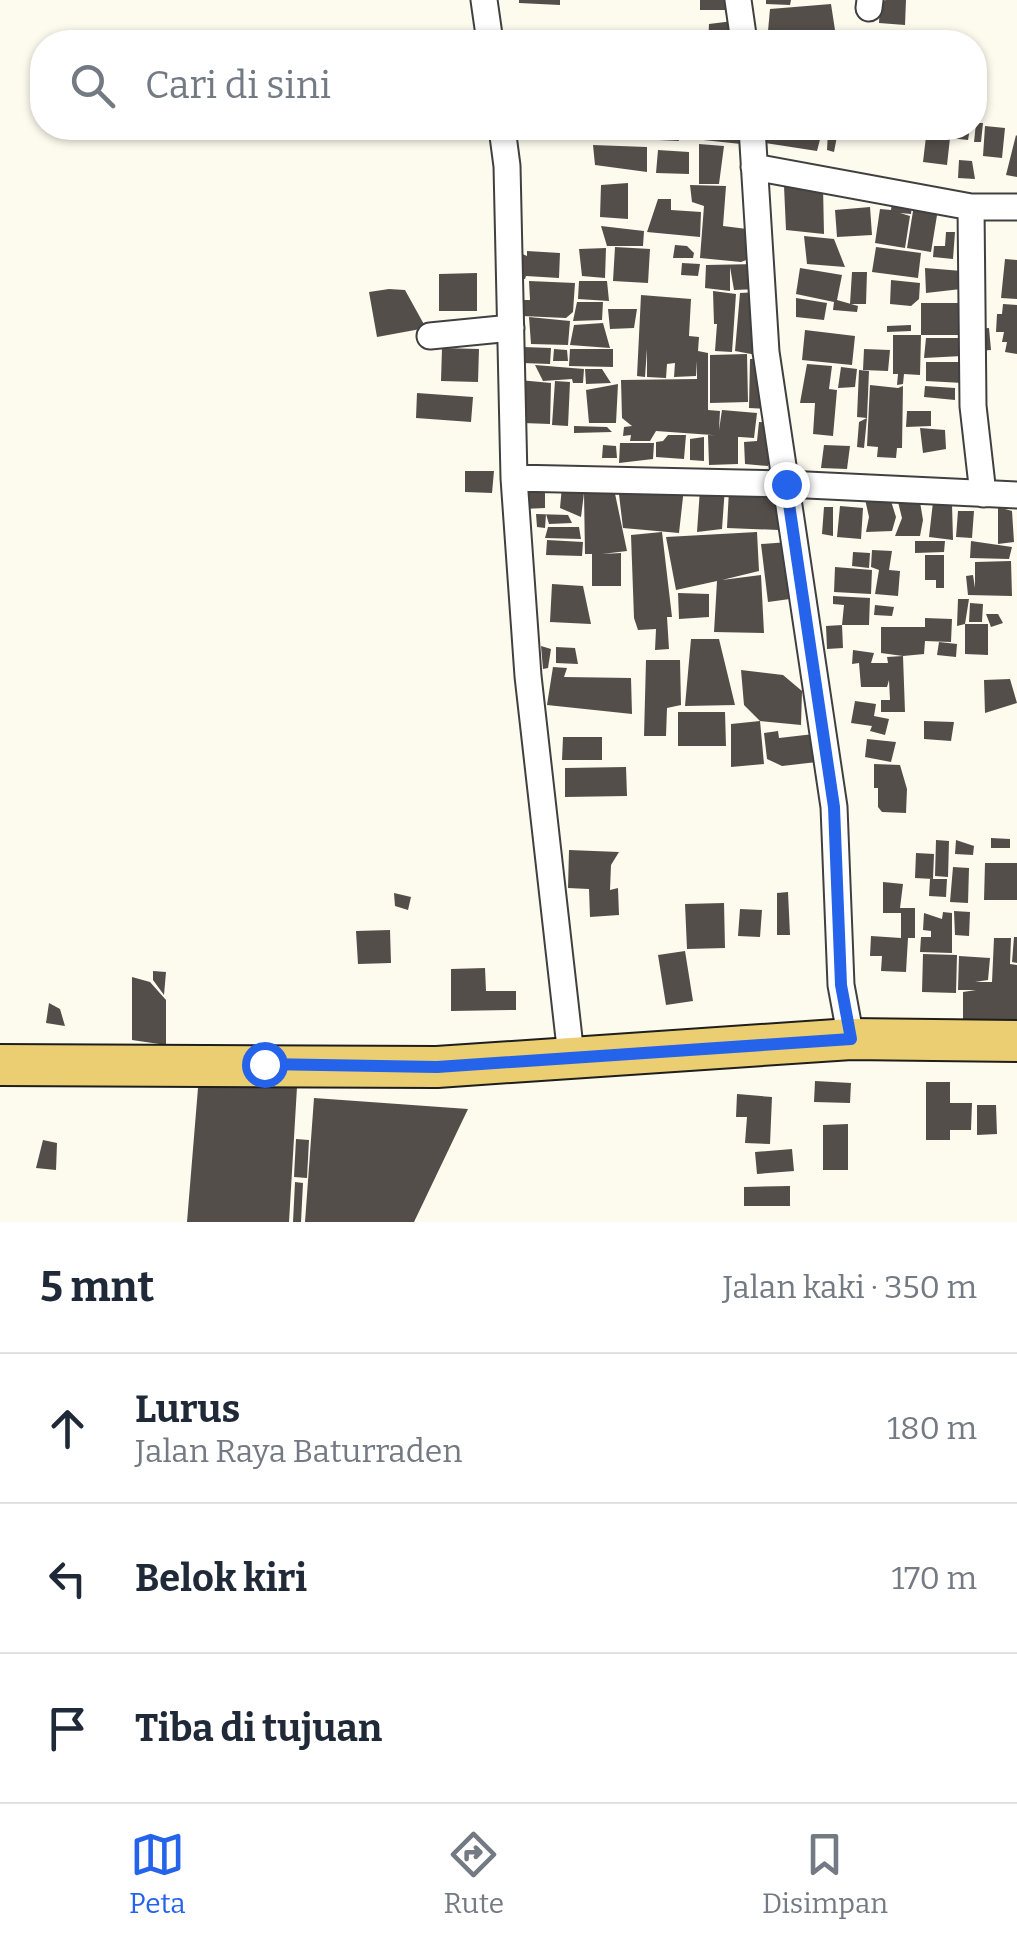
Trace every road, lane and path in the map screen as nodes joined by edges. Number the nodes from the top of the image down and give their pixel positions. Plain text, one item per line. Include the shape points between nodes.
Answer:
1 (484, 0) edge
2 (738, 0) edge
3 (488, 30) edge
4 (742, 30) edge
5 (504, 140) edge
6 (753, 140) edge
7 (754, 167) junction
8 (971, 207) junction
9 (1017, 207) edge
10 (511, 328) junction
11 (430, 336) dead end
12 (514, 478) junction
13 (786, 484) junction
14 (983, 494) junction
15 (1017, 494) edge
16 (851, 1039) junction
17 (1017, 1040) edge
18 (572, 1056) junction
19 (0, 1065) edge

1 - 3 street
2 - 4 street
5 - 10 street
6 - 7 street
7 - 8 street
7 - 13 street via 766,352
8 - 9 street
8 - 14 street via 974,406
10 - 11 street
10 - 12 street
12 - 13 street
12 - 18 street via 528,676
13 - 14 street
13 - 16 street via 834,807 841,985
14 - 15 street
16 - 17 main road
16 - 18 main road
18 - 19 main road via 437,1067

